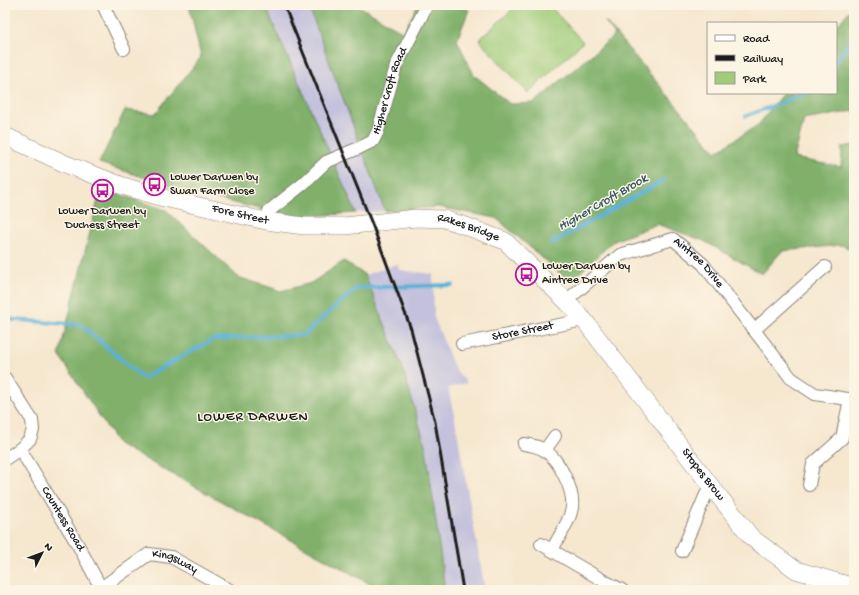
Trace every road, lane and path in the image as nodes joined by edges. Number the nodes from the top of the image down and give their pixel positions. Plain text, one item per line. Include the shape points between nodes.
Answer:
1 (103, 5) edge
2 (427, 5) edge
3 (124, 48) dead end
4 (5, 136) edge
5 (416, 218) joint
6 (266, 221) junction
7 (825, 267) dead end
8 (566, 300) junction
9 (584, 320) junction
10 (754, 330) junction
11 (462, 344) dead end
12 (5, 378) edge
13 (852, 400) edge
14 (555, 436) dead end
15 (524, 444) dead end
16 (20, 449) junction
17 (545, 450) junction
18 (5, 459) edge
19 (710, 485) junction
20 (809, 485) dead end
21 (541, 544) dead end
22 (552, 550) junction
23 (682, 551) dead end
24 (602, 586) edge
25 (854, 587) edge
26 (101, 589) edge
27 (230, 590) edge
28 (622, 590) edge

1 - 3 street
2 - 6 street, Higher Croft Road via 396,66 373,141 326,162 269,211
4 - 6 main road, Fore Street via 68,165 123,186
5 - 6 main road, Fore Street via 345,226 304,226
5 - 8 main road, Rakes Bridge via 444,219 505,241
7 - 10 street
8 - 9 main road, Rakes Bridge
8 - 10 street, Aintree Drive via 620,255 673,239 703,264
9 - 11 street, Store Street
9 - 19 main road, Stopes Brow
10 - 13 street, Aintree Drive via 791,378 816,394
12 - 16 street via 32,420 33,430 30,439
13 - 20 street, Aintree Drive via 842,438 813,464
14 - 17 street
15 - 17 street
16 - 18 street
16 - 26 street, Countess Road via 78,545
17 - 22 street via 566,477 572,493 572,511
19 - 23 street
19 - 25 main road, Stopes Brow via 752,538 796,570
21 - 22 street
22 - 24 street
24 - 28 street
26 - 27 street, Kingsway via 149,554 171,557

